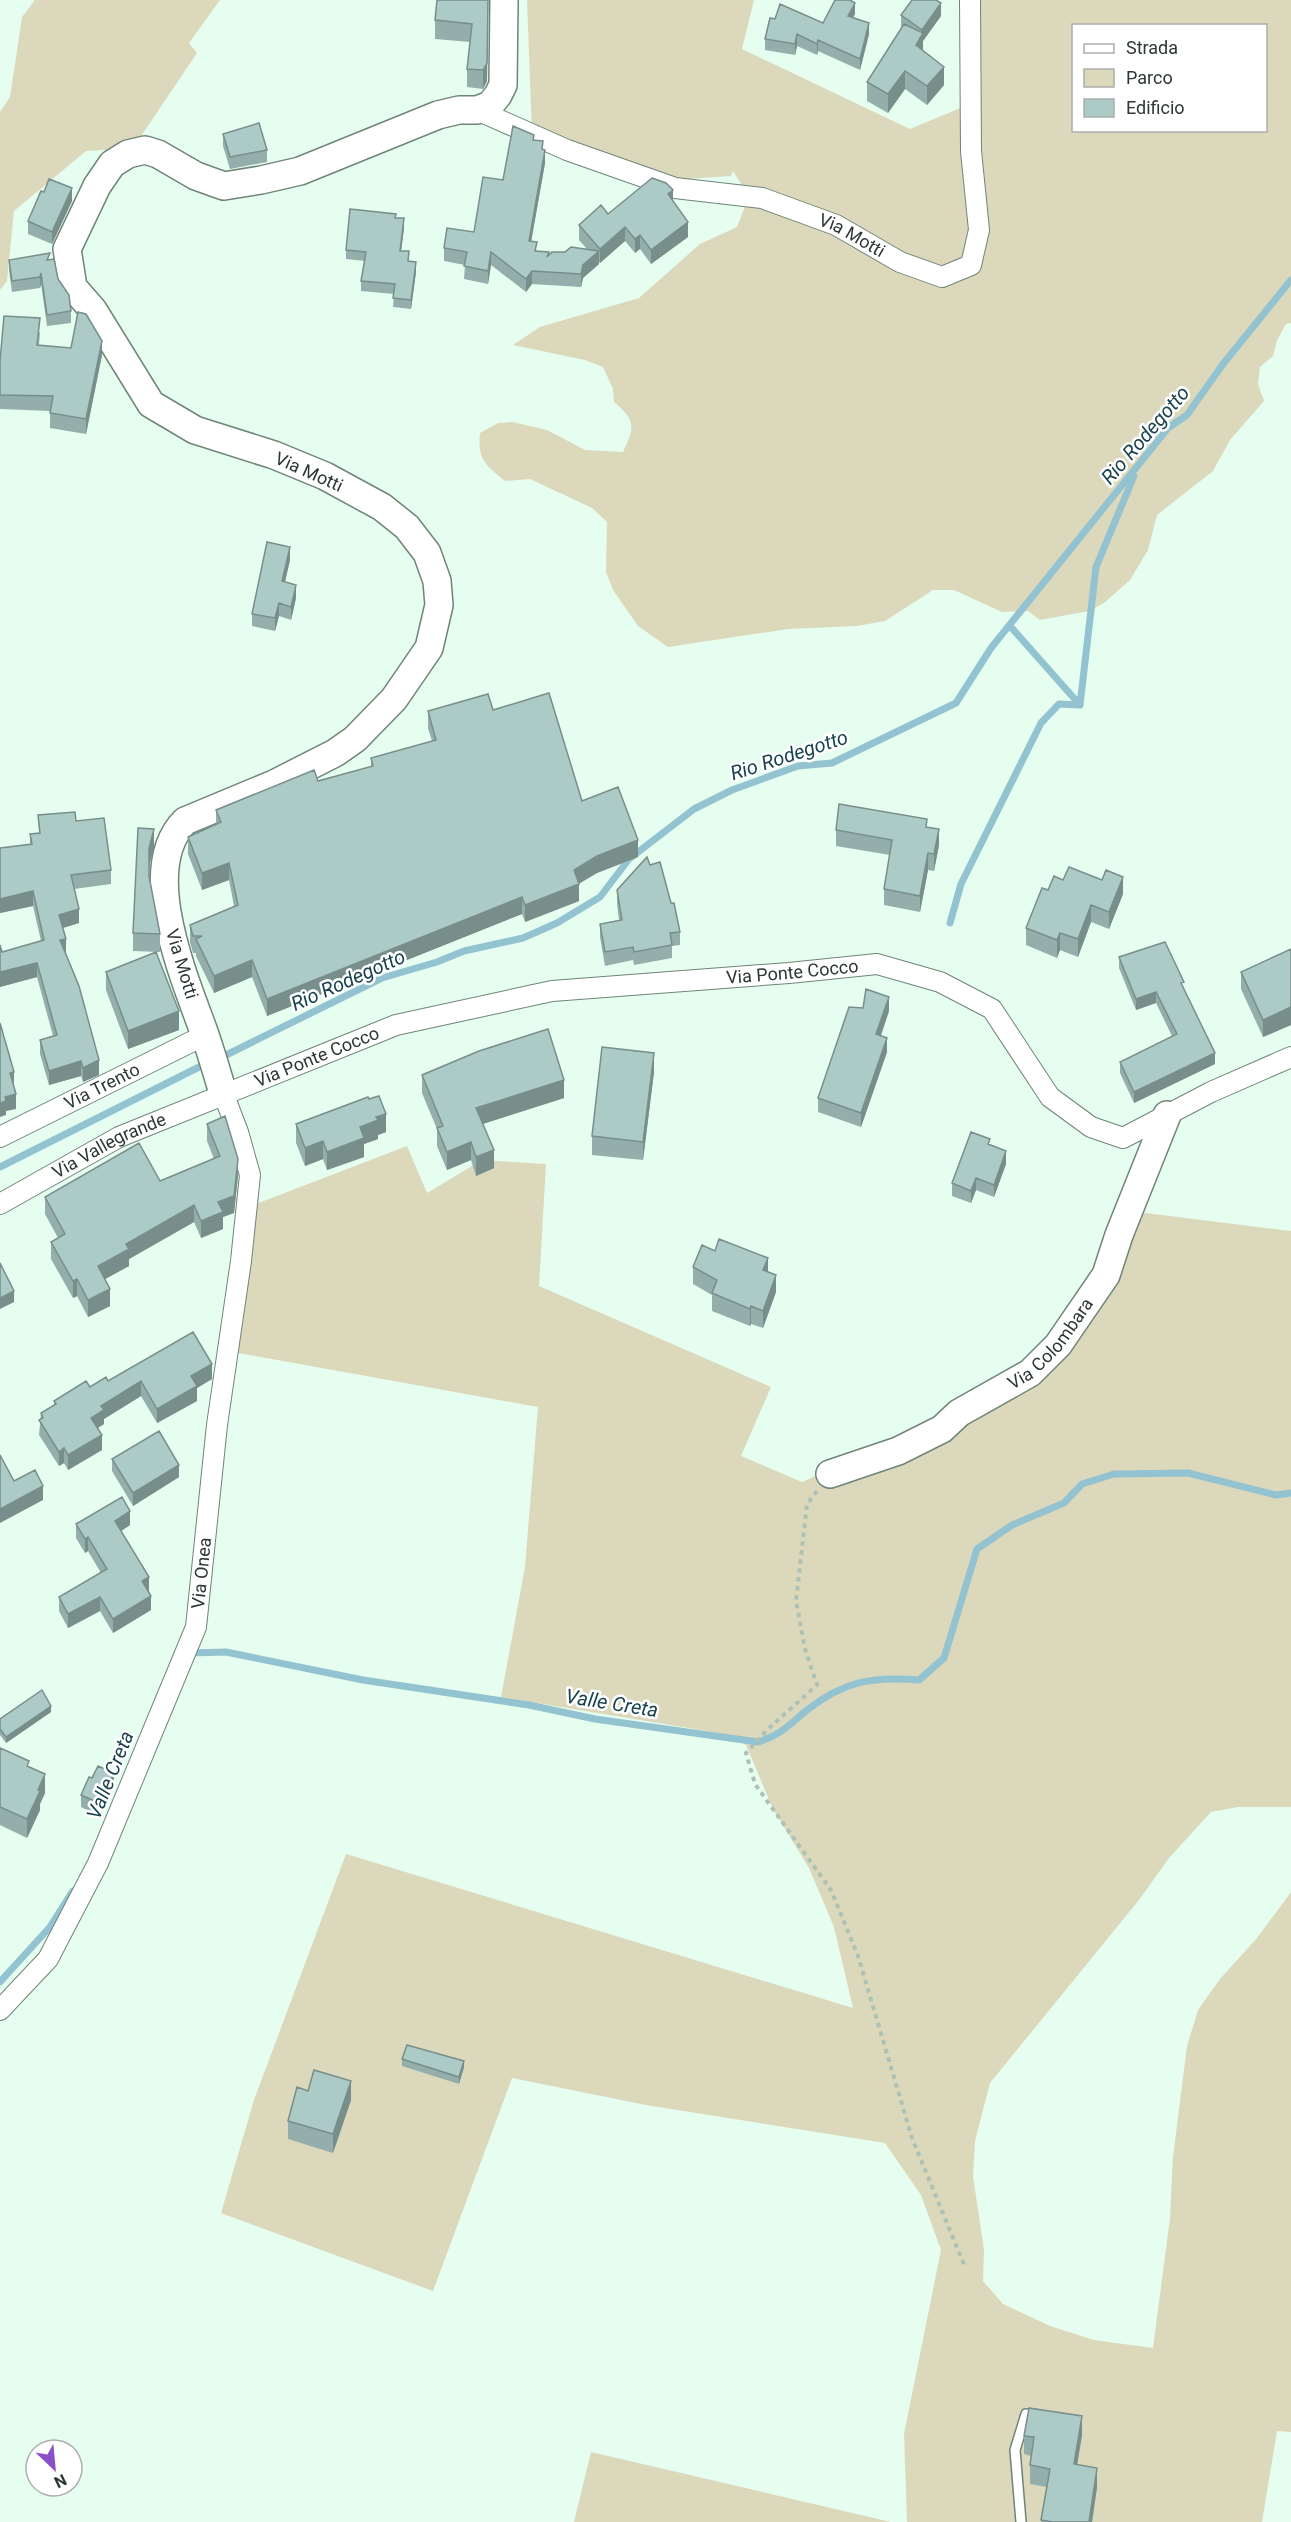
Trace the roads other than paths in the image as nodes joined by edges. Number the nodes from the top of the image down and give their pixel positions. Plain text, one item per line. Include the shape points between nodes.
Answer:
1 (504, 0) edge
2 (970, 0) edge
3 (477, 110) junction
4 (206, 1040) junction
5 (1291, 1057) edge
6 (221, 1085) junction
7 (1167, 1115) junction
8 (0, 1137) edge
9 (0, 1204) edge
10 (830, 1474) road end
11 (0, 2010) edge
12 (1045, 2415) edge
13 (1021, 2522) edge

1 - 3 street via 503,85 490,105
2 - 3 street, Via Motti via 971,151 979,230 971,265 942,277 900,262 836,225 762,198 675,188 567,150
3 - 4 street, Via Motti via 438,115 300,171 224,186 196,176 158,154 145,150 128,154 112,164 97,186 68,249 73,287 93,310 151,404 195,430 274,455 325,476 382,507 407,527 427,553 437,581 439,605 429,648 394,699 355,738 335,753 274,784 185,821 174,832 168,847 166,884 169,930
4 - 6 street, Via Motti
4 - 8 street, Via Trento
5 - 7 street, Via Ponte Cocco
6 - 7 street, Via Ponte Cocco via 396,1025 552,991 878,964 939,982 992,1009 1050,1097 1091,1128 1123,1138
6 - 9 street, Via Vallegrande
6 - 11 street, Via Onea via 250,1175 217,1425 196,1628 98,1863 48,1959
7 - 10 street, Via Colombara via 1106,1275 1058,1344 1030,1373 959,1413 942,1429 898,1451
12 - 13 lane via 1026,2414 1015,2450

